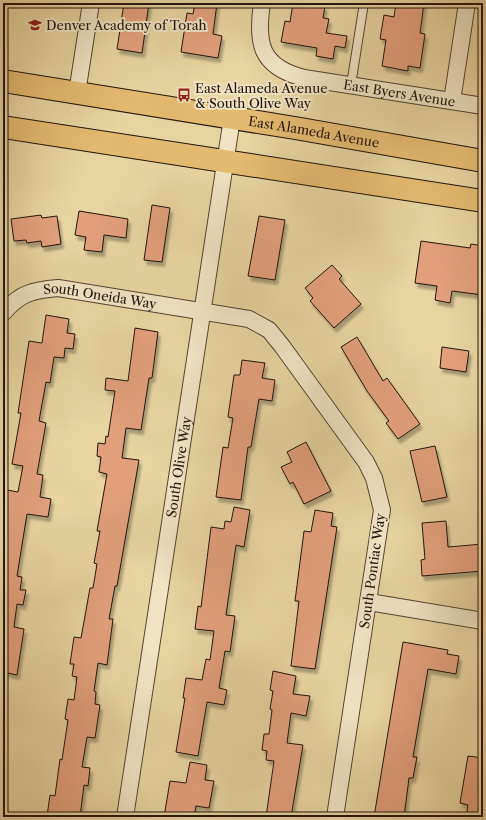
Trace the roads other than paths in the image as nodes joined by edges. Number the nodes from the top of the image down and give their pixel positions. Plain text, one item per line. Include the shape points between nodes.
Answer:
1 (91, 3) edge
2 (262, 3) edge
3 (364, 3) edge
4 (467, 3) edge
5 (3, 81) edge
6 (351, 85) junction
7 (77, 93) junction
8 (452, 100) junction
9 (483, 106) edge
10 (232, 118) junction
11 (3, 127) edge
12 (483, 161) edge
13 (226, 163) junction
14 (483, 201) edge
15 (204, 310) junction
16 (3, 313) edge
17 (369, 602) junction
18 (483, 621) edge
19 (125, 817) edge
20 (335, 817) edge

1 - 7 street
2 - 6 street, East Byers Avenue via 259,36 262,48 272,64 293,75
3 - 6 lane
4 - 8 street
5 - 7 main road, East Alameda Avenue
6 - 8 street, East Byers Avenue
7 - 10 main road, East Alameda Avenue
8 - 9 street, East Byers Avenue
10 - 12 main road, East Alameda Avenue
10 - 13 street, South Olive Way
11 - 13 main road
13 - 14 main road
13 - 15 street, South Olive Way
15 - 16 street, South Oneida Way via 58,288 37,290 21,296
15 - 17 street, South Pontiac Way via 250,319 268,330 366,462 374,478 382,510
15 - 19 street, South Olive Way
17 - 18 street
17 - 20 street, South Pontiac Way

